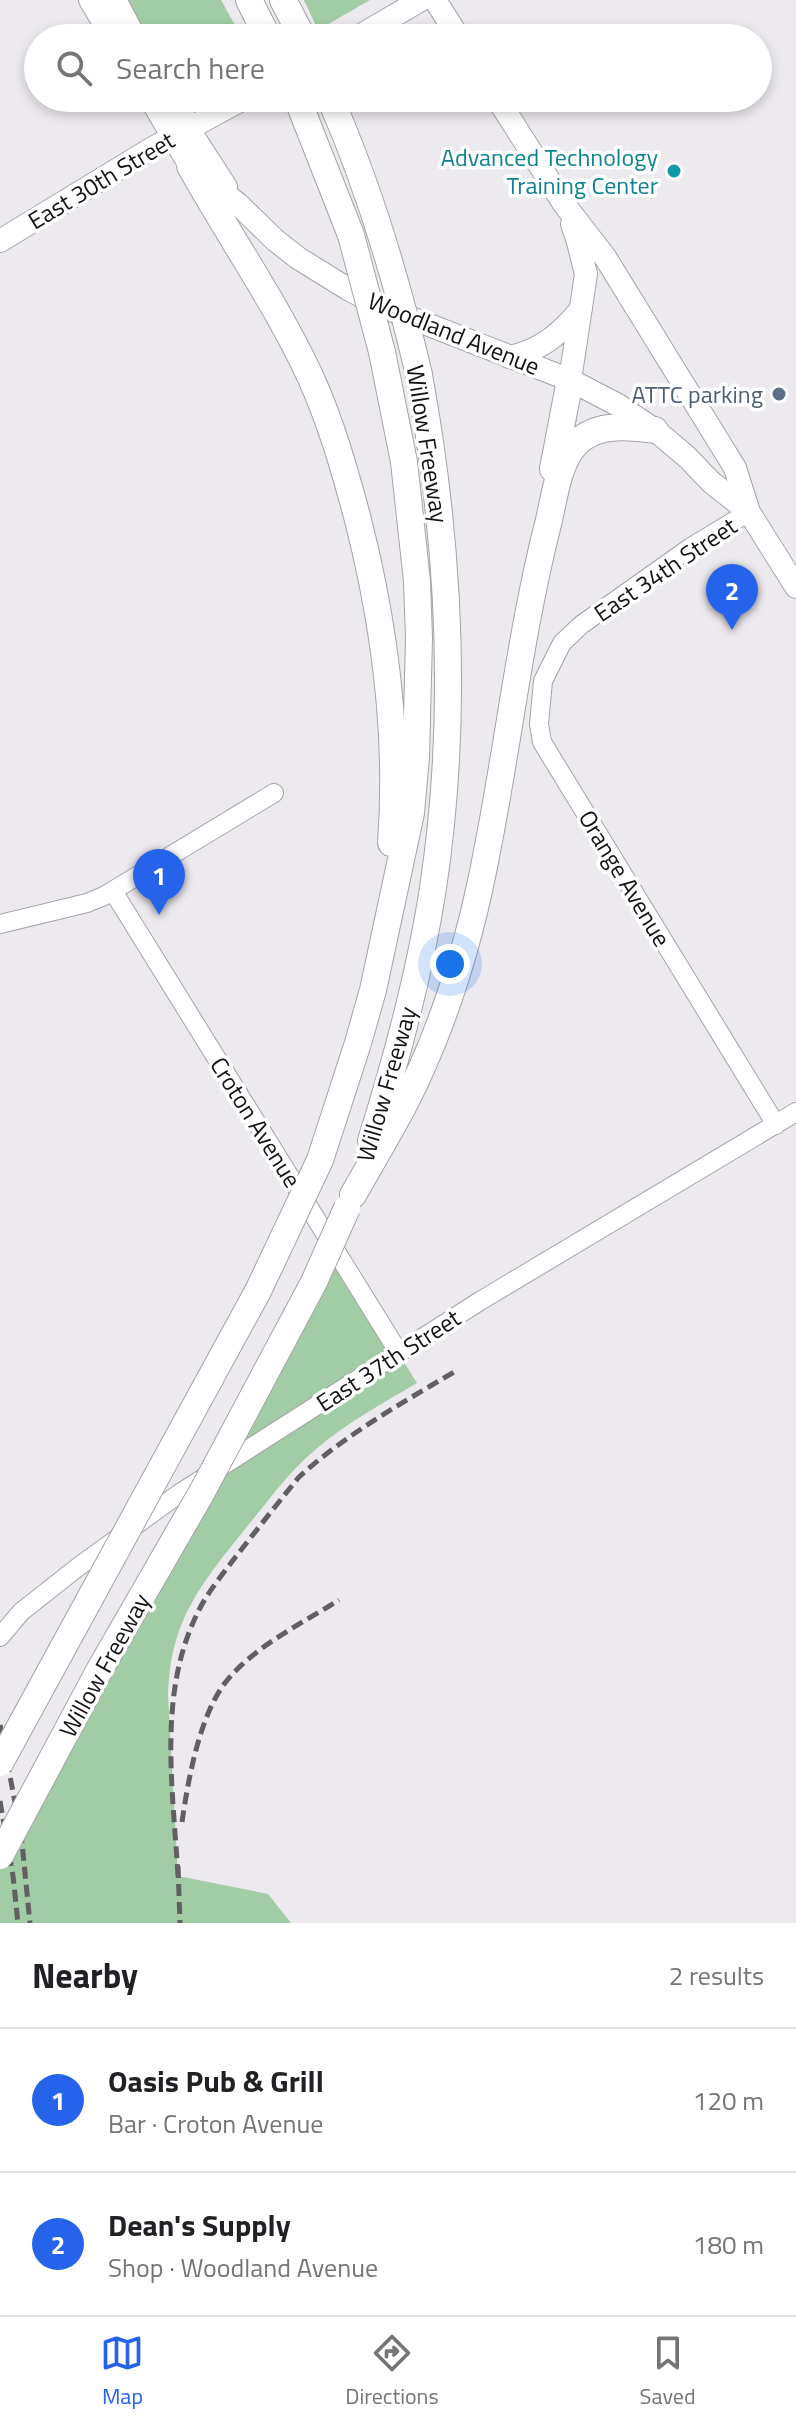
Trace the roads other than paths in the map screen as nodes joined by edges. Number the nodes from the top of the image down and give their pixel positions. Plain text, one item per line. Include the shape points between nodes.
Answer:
1 (90, 0) edge
2 (113, 0) edge
3 (283, 0) edge
4 (421, 0) edge
5 (435, 0) edge
6 (105, 24) edge
7 (126, 24) edge
8 (296, 24) edge
9 (380, 24) edge
10 (450, 24) edge
11 (163, 112) edge
12 (175, 112) edge
13 (219, 112) edge
14 (303, 112) edge
15 (336, 112) edge
16 (506, 112) edge
17 (181, 132) junction
18 (190, 166) junction
19 (238, 204) junction
20 (564, 204) junction
21 (0, 241) edge
22 (582, 308) junction
23 (509, 357) junction
24 (570, 380) junction
25 (655, 430) junction
26 (749, 512) junction
27 (543, 544) junction
28 (796, 587) edge
29 (581, 625) joint
30 (274, 793) dead end
31 (113, 891) junction
32 (0, 924) edge
33 (386, 928) junction
34 (796, 1112) edge
35 (776, 1125) junction
36 (350, 1201) junction
37 (399, 1353) junction
38 (0, 1637) edge
39 (0, 1763) edge
40 (0, 1856) edge

1 - 6 main road
2 - 7 highway
3 - 8 highway
4 - 9 main road
5 - 10 main road
11 - 17 main road
12 - 17 highway
13 - 17 main road, East 30th Street
14 - 33 highway, Willow Freeway, bridge via 351,235 382,352 406,476 417,581 417,743 411,813
15 - 36 highway, Willow Freeway, bridge via 392,268 419,375 436,476 450,653 446,772 433,888 388,1084
16 - 20 main road, Woodland Avenue
17 - 18 main road, Woodland Avenue
17 - 19 main road
17 - 21 main road, East 30th Street
18 - 19 main road, Woodland Avenue
18 - 33 highway via 310,377 360,529 391,704 393,807
19 - 23 main road, Woodland Avenue via 275,240 348,289
20 - 22 main road via 584,260
20 - 26 main road, Woodland Avenue via 605,257 735,468
22 - 23 main road via 548,342
22 - 24 main road
23 - 24 main road, Woodland Avenue
24 - 25 main road, Woodland Avenue
24 - 27 highway
25 - 26 main road, Woodland Avenue
25 - 27 highway via 606,429 576,444 562,469
26 - 28 main road, Woodland Avenue
26 - 29 street, East 34th Street
27 - 36 highway via 474,911 419,1069
29 - 35 street, Orange Avenue via 562,643 543,681 542,742
30 - 31 street
31 - 32 street via 87,903
31 - 37 street, Croton Avenue
33 - 39 highway, Willow Freeway, bridge via 358,1043 320,1160 258,1291
34 - 35 street, East 37th Street
35 - 37 street, East 37th Street
36 - 40 highway, Willow Freeway, bridge via 314,1282 202,1492
37 - 38 street, East 37th Street via 180,1493 21,1612

